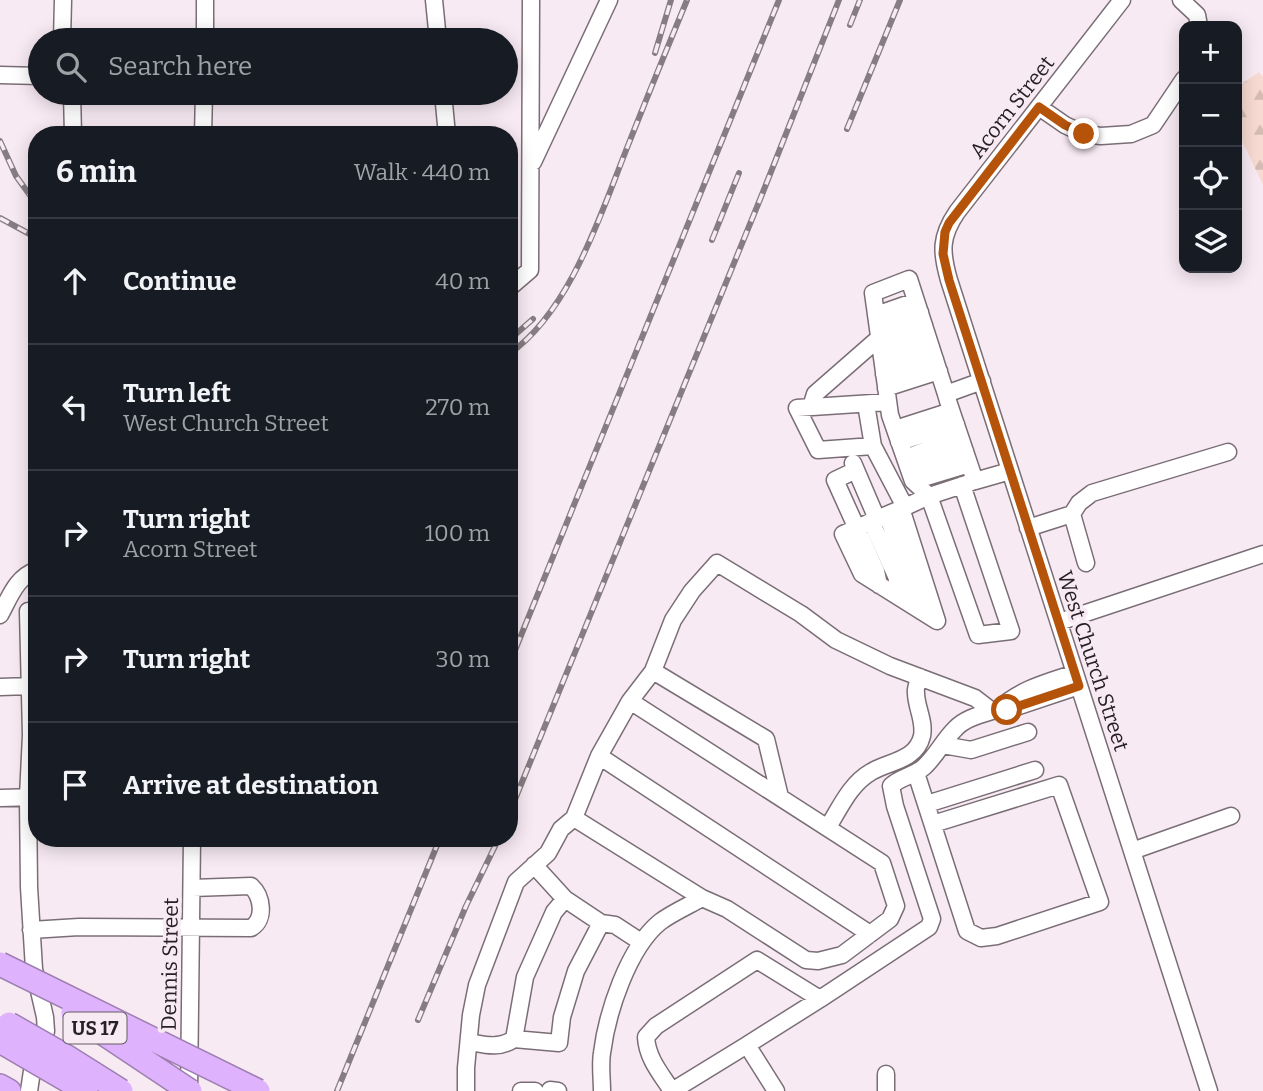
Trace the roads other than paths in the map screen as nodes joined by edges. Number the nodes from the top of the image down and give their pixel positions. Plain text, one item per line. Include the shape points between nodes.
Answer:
1 (63, 0) edge
2 (205, 0) edge
3 (434, 0) edge
4 (531, 0) edge
5 (609, 0) edge
6 (1122, 0) edge
7 (1181, 0) edge
8 (1198, 21) edge
9 (62, 28) edge
10 (205, 28) edge
11 (437, 28) edge
12 (0, 75) edge
13 (28, 76) edge
14 (1181, 84) edge
15 (71, 105) edge
16 (204, 105) edge
17 (444, 105) edge
18 (1039, 107) junction
19 (72, 126) edge
20 (203, 126) edge
21 (446, 126) edge
22 (530, 168) junction
23 (943, 243) joint
24 (518, 280) edge
25 (926, 330) junction
26 (881, 351) junction
27 (982, 381) junction
28 (946, 394) junction
29 (866, 404) junction
30 (811, 407) junction
31 (960, 437) junction
32 (873, 446) junction
33 (846, 448) junction
34 (1228, 452) dead end
35 (904, 456) junction
36 (856, 470) junction
37 (1010, 471) junction
38 (969, 483) junction
39 (929, 496) junction
40 (1072, 514) junction
41 (883, 516) junction
42 (1028, 528) junction
43 (1263, 554) edge
44 (1086, 564) dead end
45 (28, 573) edge
46 (902, 599) junction
47 (0, 615) edge
48 (1059, 622) junction
49 (653, 671) junction
50 (919, 677) junction
51 (1077, 679) junction
52 (28, 686) edge
53 (0, 687) edge
54 (631, 702) junction
55 (996, 710) junction
56 (1028, 732) dead end
57 (943, 745) junction
58 (599, 757) junction
59 (1035, 770) dead end
60 (916, 772) junction
61 (0, 797) edge
62 (28, 797) edge
63 (780, 797) junction
64 (927, 804) junction
65 (1231, 816) dead end
66 (574, 818) junction
67 (933, 824) junction
68 (828, 827) junction
69 (30, 847) edge
70 (192, 847) edge
71 (1132, 851) junction
72 (534, 865) junction
73 (192, 888) junction
74 (702, 898) junction
75 (565, 899) junction
76 (601, 923) junction
77 (191, 928) junction
78 (31, 930) junction
79 (870, 934) junction
80 (641, 942) junction
81 (0, 964) edge
82 (820, 999) junction
83 (3, 1028) edge
84 (514, 1039) junction
85 (469, 1042) junction
86 (747, 1045) junction
87 (886, 1074) dead end
88 (0, 1086) edge
89 (550, 1090) edge
90 (9, 1091) edge
91 (29, 1091) edge
92 (86, 1091) edge
93 (121, 1091) edge
94 (190, 1091) edge
95 (258, 1091) edge
96 (466, 1091) edge
97 (521, 1091) edge
98 (536, 1091) edge
99 (558, 1091) edge
100 (602, 1091) edge
101 (776, 1091) edge
102 (886, 1091) edge
103 (1209, 1091) edge

1 - 9 street
2 - 10 street
3 - 11 street
4 - 22 street
5 - 22 street
6 - 18 street, Acorn Street
7 - 8 street
12 - 13 street
14 - 18 street via 1153,125 1131,134 1084,134
15 - 19 street
16 - 20 street
17 - 21 street
18 - 23 street, Acorn Street via 957,212
22 - 24 street via 530,270
23 - 27 street, West Church Street via 945,267
25 - 26 street
25 - 26 street
25 - 26 street
25 - 26 street
25 - 26 street via 909,279 873,293
25 - 28 street
26 - 29 street
26 - 30 street via 815,394
26 - 35 street via 890,415
27 - 28 street
27 - 37 street, West Church Street
28 - 31 street
29 - 30 street
29 - 32 street
30 - 33 street via 797,408 818,450
31 - 35 street
31 - 35 street
31 - 35 street
31 - 38 street
32 - 33 street
32 - 41 street
33 - 36 street
34 - 40 street via 1092,493
35 - 39 street
36 - 41 street
36 - 41 street via 835,480
37 - 38 street
37 - 42 street, West Church Street
38 - 39 street
38 - 39 street via 1012,631 978,635
39 - 41 street
40 - 42 street
40 - 44 street
41 - 46 street
41 - 46 street via 920,611
41 - 46 street via 843,534 862,574
42 - 48 street, West Church Street
43 - 48 street
45 - 47 street
48 - 51 street, West Church Street
49 - 50 street via 673,620 717,563 836,640
49 - 54 street
49 - 63 street via 766,739
50 - 55 street
50 - 68 street via 915,692 922,735 917,746 909,756 872,771 853,786
51 - 55 street via 1007,710
51 - 71 street, West Church Street
52 - 53 street
54 - 58 street
54 - 63 street
55 - 57 street via 967,720
56 - 57 street via 971,750
57 - 60 street
58 - 66 street
58 - 79 street
59 - 64 street
60 - 64 street
60 - 82 street via 891,786 932,919 929,927
61 - 62 street
63 - 68 street
64 - 67 street
65 - 71 street
66 - 72 street
66 - 74 street
67 - 67 street via 1059,785 1100,902 981,938 967,931
68 - 79 street via 882,863 896,906 890,919
69 - 78 street
70 - 73 street, Dennis Street
71 - 103 street, West Church Street
72 - 75 street
72 - 85 street via 516,882 477,985
73 - 77 street, Dennis Street
73 - 77 street via 251,886 260,903 259,919 251,928
74 - 79 street via 806,960 842,955
74 - 80 street via 660,922
75 - 76 street
75 - 84 street via 554,912 525,977
76 - 80 street via 615,925
76 - 84 street via 576,971 559,1043
77 - 78 street
77 - 94 street, Dennis Street
78 - 91 street via 33,969 46,1031
80 - 100 street via 611,1010 602,1054
81 - 94 highway, US 17, bridge
81 - 95 highway, bridge
82 - 86 street
82 - 86 street via 757,960 646,1037 650,1057 672,1091
83 - 92 highway, bridge via 34,1059
83 - 93 highway, bridge via 67,1056
84 - 85 street via 497,1046
85 - 96 street
86 - 101 street
87 - 102 street
88 - 90 highway
89 - 99 street
97 - 98 street

